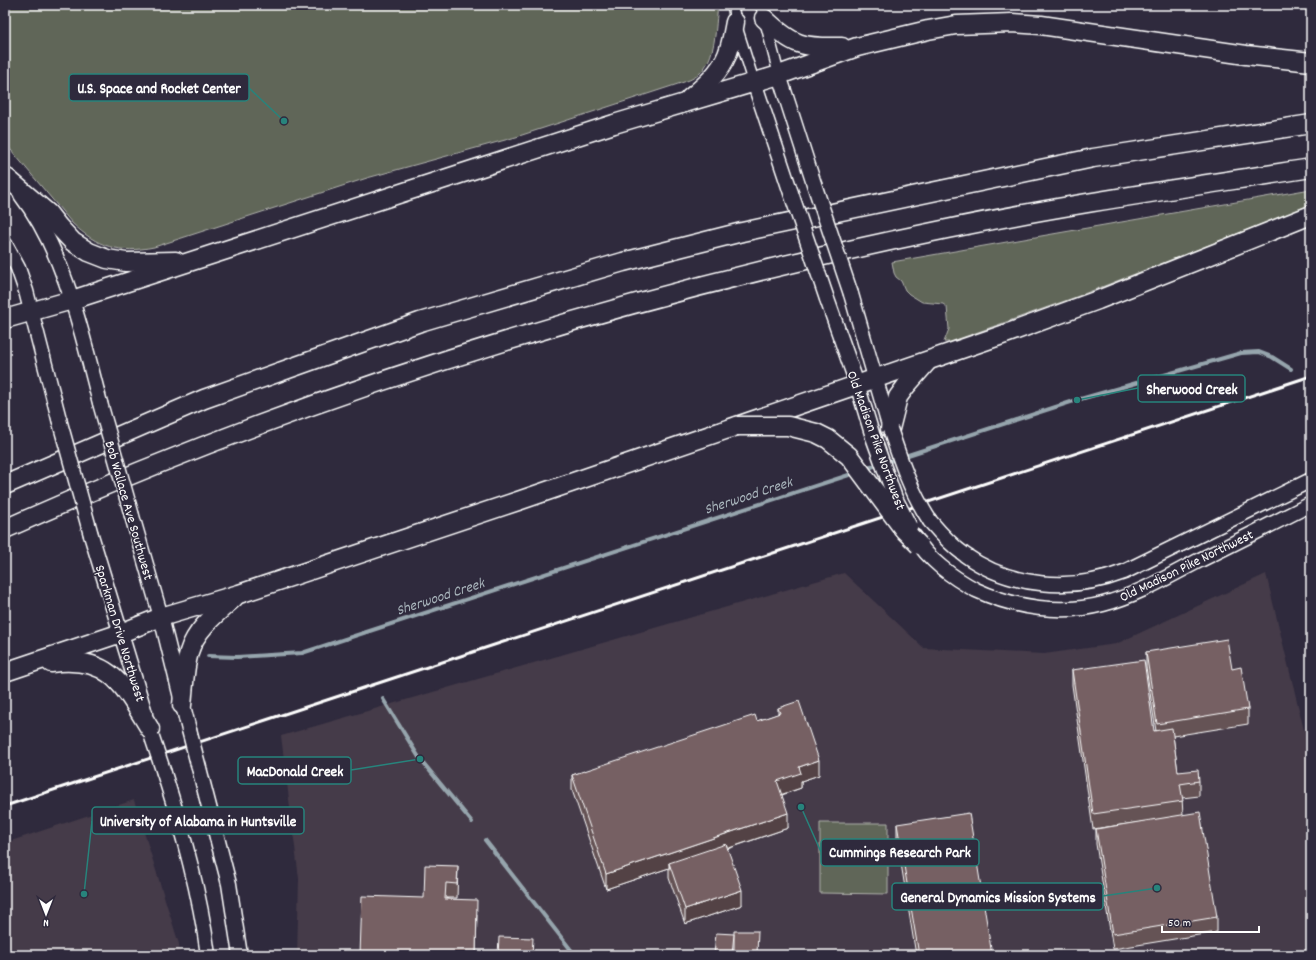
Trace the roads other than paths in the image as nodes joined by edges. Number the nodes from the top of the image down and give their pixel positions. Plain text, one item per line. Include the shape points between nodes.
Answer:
1 (763, 11) edge
2 (734, 13) edge
3 (857, 47) junction
4 (1311, 62) edge
5 (780, 75) junction
6 (754, 82) junction
7 (683, 104) junction
8 (1311, 124) edge
9 (1311, 168) edge
10 (6, 177) edge
11 (1311, 215) edge
12 (5, 244) edge
13 (197, 260) junction
14 (72, 300) junction
15 (32, 311) junction
16 (5, 319) edge
17 (929, 360) junction
18 (876, 378) junction
19 (857, 384) junction
20 (736, 426) junction
21 (890, 429) junction
22 (1311, 480) edge
23 (5, 485) edge
24 (1311, 504) edge
25 (5, 529) edge
26 (920, 544) junction
27 (239, 594) junction
28 (161, 617) junction
29 (121, 633) junction
30 (11, 670) edge
31 (182, 705) junction
32 (151, 733) junction
33 (208, 955) edge
34 (240, 955) edge

1 - 3 highway via 775,28 801,45 819,48
1 - 5 street
2 - 6 street
2 - 7 highway via 728,54 709,82
3 - 4 highway via 949,26 1012,23
3 - 5 highway
5 - 6 highway
5 - 18 main road, Old Madison Pike Northwest, bridge
6 - 7 highway
6 - 19 main road, Old Madison Pike Northwest, bridge
7 - 13 highway via 614,124
8 - 23 highway via 1093,158 742,232 623,262 420,322 204,399
9 - 25 highway via 949,228 785,265 613,310 447,359 240,431
10 - 13 highway via 48,213 73,242 97,256 126,262
10 - 14 main road, Bob Wallace Ave Southwest via 23,198 46,235
11 - 17 highway via 1061,314
12 - 15 main road, Sparkman Drive Northwest via 18,268
13 - 14 highway
14 - 15 highway
14 - 28 main road, Bob Wallace Ave Southwest, bridge
15 - 16 highway
15 - 29 main road, Sparkman Drive Northwest, bridge via 59,420
17 - 18 highway
17 - 21 highway via 898,397
18 - 19 highway
18 - 21 main road, Old Madison Pike Northwest
19 - 20 highway
19 - 26 main road, Old Madison Pike Northwest, bridge via 895,498
20 - 26 highway, bridge via 788,426 828,439 849,456 904,530
20 - 27 highway
21 - 22 main road, Old Madison Pike Northwest, bridge via 918,502 930,521 954,546 966,556 994,571 1041,584 1076,584 1107,579
24 - 26 main road, Old Madison Pike Northwest via 1147,587 1103,604 1073,609 1036,608 987,595 956,578
27 - 28 highway
27 - 31 highway via 209,621 192,644 186,663
28 - 29 highway
28 - 31 main road
29 - 30 highway
29 - 32 main road, Sparkman Drive Northwest
30 - 32 highway via 61,662 77,662 98,667 116,679 126,690
31 - 34 main road, bridge via 229,884
32 - 33 main road, Sparkman Drive Northwest, bridge via 195,877

